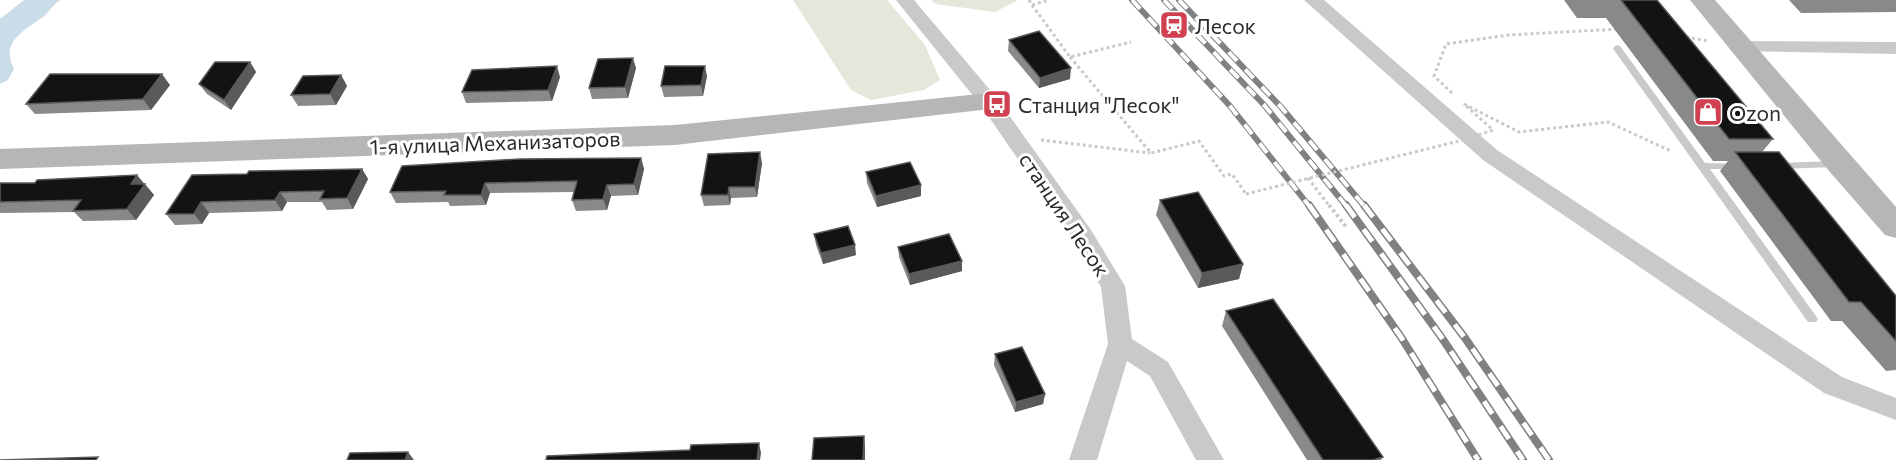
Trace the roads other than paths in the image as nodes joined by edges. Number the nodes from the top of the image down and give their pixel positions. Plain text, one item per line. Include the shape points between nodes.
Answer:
1 (905, 0) edge
2 (1314, 0) edge
3 (1702, 0) edge
4 (1742, 47) junction
5 (1617, 48) dead end
6 (1896, 48) edge
7 (989, 102) junction
8 (0, 159) edge
9 (1839, 164) junction
10 (1702, 166) junction
11 (1743, 166) edge
12 (1764, 166) edge
13 (1896, 226) edge
14 (1812, 319) dead end
15 (1120, 344) junction
16 (1896, 409) edge
17 (1083, 460) edge
18 (1210, 460) edge

1 - 7 street, станция Лесок
2 - 16 street via 1490,155 1833,385
3 - 4 street
4 - 6 street
4 - 9 street
5 - 10 lane
7 - 8 street, 1-я улица Механизаторов via 675,135
7 - 15 street, станция Лесок via 1083,236 1113,286
9 - 12 lane
9 - 13 street
10 - 11 lane
10 - 14 lane
15 - 17 street, станция Лесок
15 - 18 street via 1158,369

